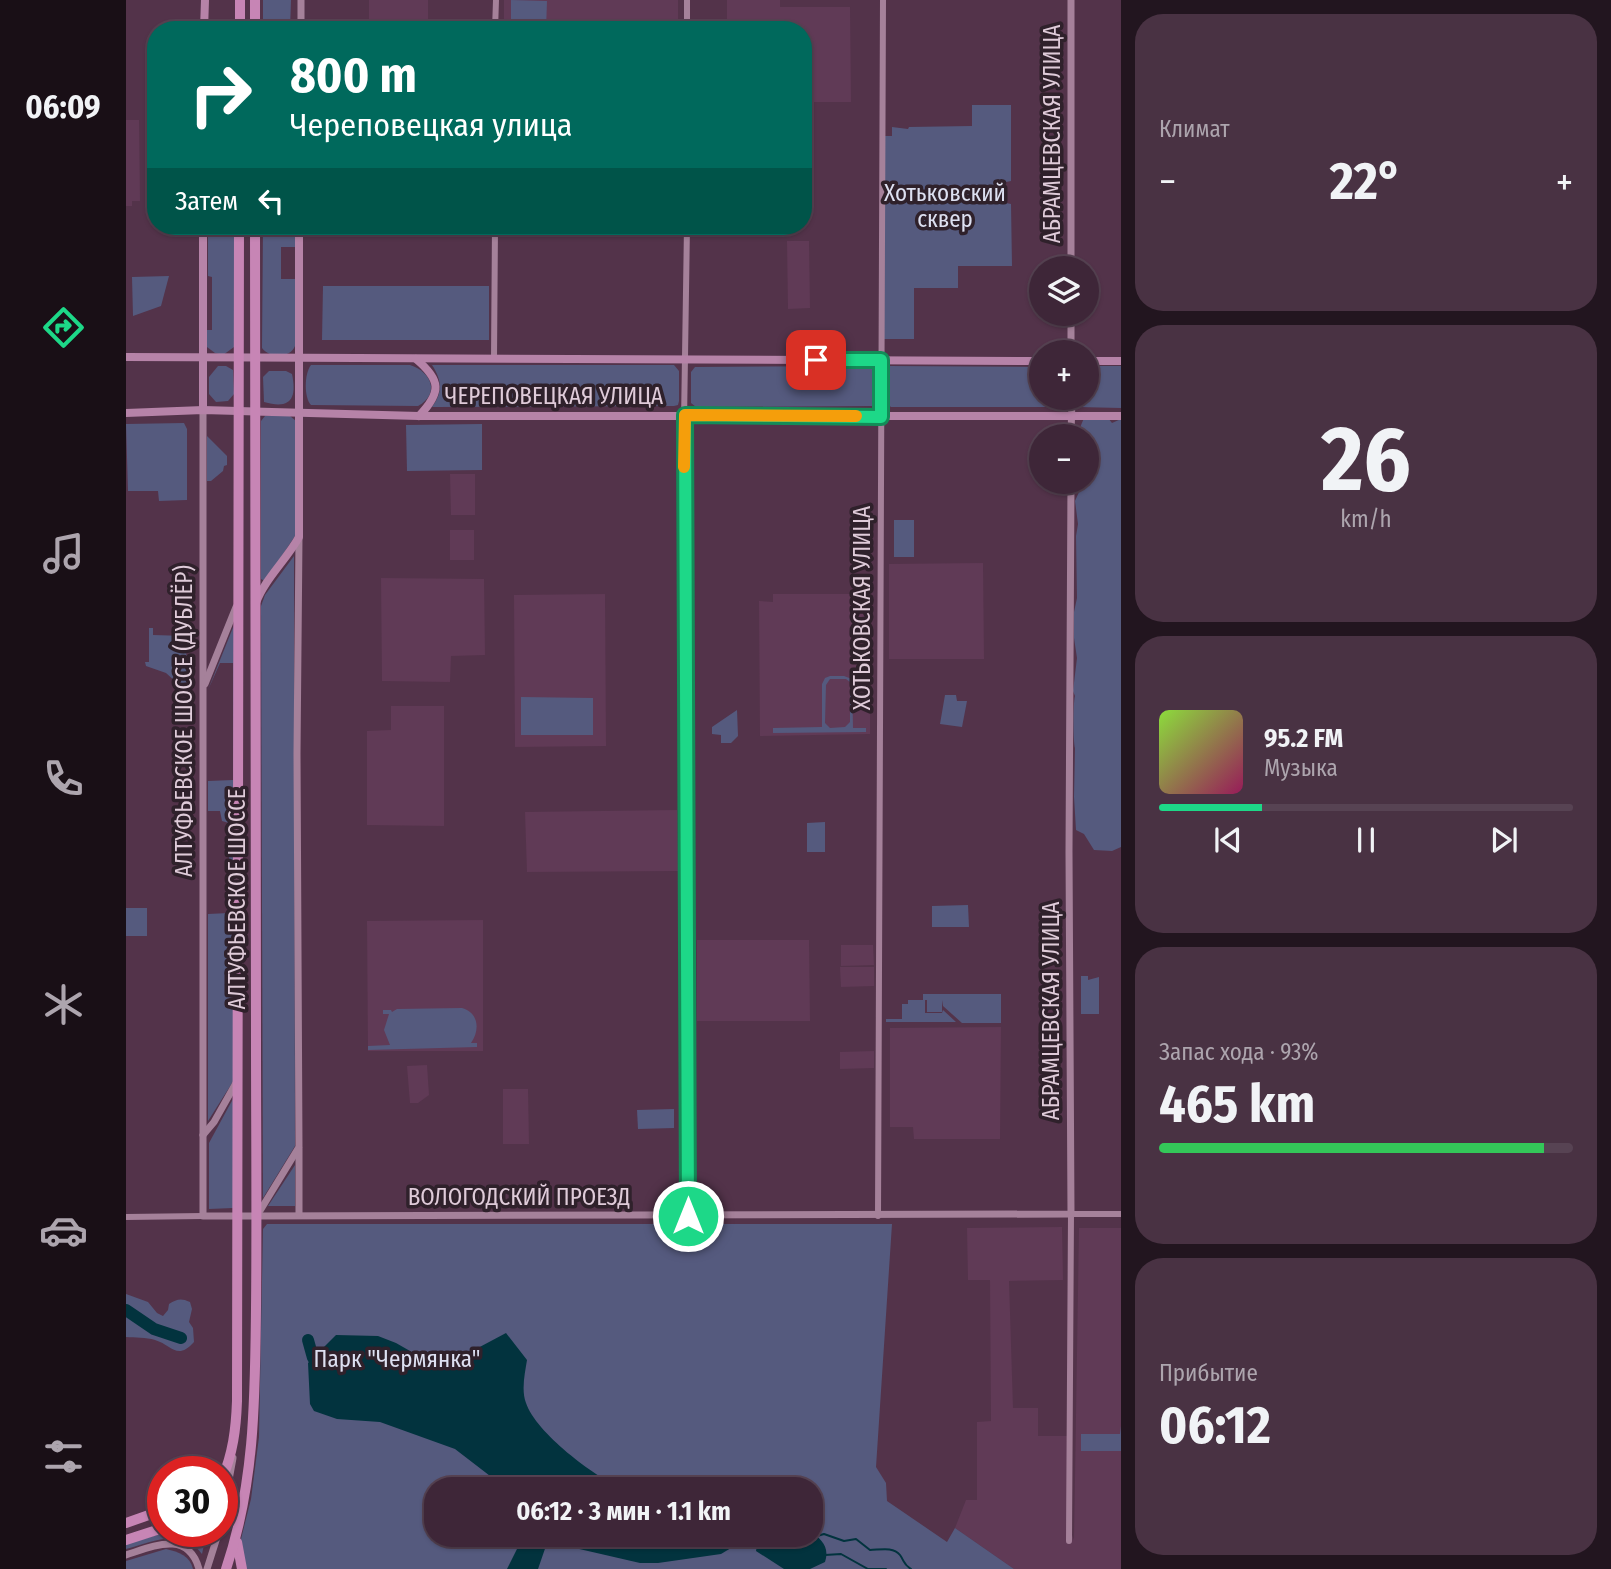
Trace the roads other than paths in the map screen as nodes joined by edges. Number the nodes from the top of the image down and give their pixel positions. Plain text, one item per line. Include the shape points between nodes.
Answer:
1 (205, 0) edge
2 (240, 0) edge
3 (255, 0) edge
4 (300, 0) edge
5 (496, 0) edge
6 (687, 0) edge
7 (883, 0) edge
8 (1071, 0) edge
9 (204, 21) edge
10 (240, 21) edge
11 (255, 21) edge
12 (301, 21) edge
13 (495, 21) edge
14 (687, 21) edge
15 (203, 235) edge
16 (239, 235) edge
17 (255, 235) edge
18 (299, 235) edge
19 (495, 235) edge
20 (687, 235) edge
21 (1071, 256) edge
22 (126, 357) edge
23 (203, 357) junction
24 (238, 358) junction
25 (255, 358) junction
26 (299, 358) junction
27 (416, 359) junction
28 (494, 359) junction
29 (685, 360) junction
30 (881, 360) junction
31 (1029, 361) edge
32 (1099, 361) edge
33 (1121, 361) edge
34 (203, 410) junction
35 (1071, 410) edge
36 (238, 411) junction
37 (254, 411) junction
38 (126, 413) edge
39 (300, 413) junction
40 (685, 415) junction
41 (419, 416) junction
42 (1071, 416) junction
43 (1121, 416) edge
44 (881, 417) junction
45 (1071, 424) edge
46 (1070, 494) edge
47 (299, 537) junction
48 (238, 600) junction
49 (254, 609) junction
50 (203, 690) junction
51 (238, 1079) junction
52 (203, 1135) junction
53 (299, 1147) junction
54 (1071, 1214) junction
55 (1121, 1214) edge
56 (238, 1215) junction
57 (257, 1215) junction
58 (299, 1215) junction
59 (203, 1216) junction
60 (688, 1216) junction
61 (878, 1216) junction
62 (126, 1217) edge
63 (235, 1437) junction
64 (231, 1456) edge
65 (232, 1456) edge
66 (147, 1516) edge
67 (126, 1523) edge
68 (238, 1531) edge
69 (147, 1533) edge
70 (126, 1540) edge
71 (1069, 1541) dead end
72 (214, 1547) edge
73 (233, 1547) edge
74 (237, 1547) edge
75 (126, 1555) edge
76 (199, 1569) edge
77 (207, 1569) edge
78 (226, 1569) edge
79 (242, 1569) edge

1 - 9 main road
2 - 10 main road
3 - 11 main road
4 - 12 street
5 - 13 street
6 - 14 street
7 - 30 street, ХОТЬКОВСКАЯ УЛИЦА
8 - 21 street, АБРАМЦЕВСКАЯ УЛИЦА
15 - 23 main road, АЛТУФЬЕВСКОЕ ШОССЕ (ДУБЛЁР)
16 - 24 main road, АЛТУФЬЕВСКОЕ ШОССЕ
17 - 25 main road, АЛТУФЬЕВСКОЕ ШОССЕ
18 - 26 main road
19 - 28 street
20 - 29 street
22 - 23 main road, ЧЕРЕПОВЕЦКАЯ УЛИЦА
23 - 24 main road, ЧЕРЕПОВЕЦКАЯ УЛИЦА
23 - 34 main road, АЛТУФЬЕВСКОЕ ШОССЕ (ДУБЛЁР)
24 - 25 main road, ЧЕРЕПОВЕЦКАЯ УЛИЦА
24 - 36 main road, АЛТУФЬЕВСКОЕ ШОССЕ
25 - 26 main road, ЧЕРЕПОВЕЦКАЯ УЛИЦА
25 - 37 main road, АЛТУФЬЕВСКОЕ ШОССЕ
26 - 27 main road, ЧЕРЕПОВЕЦКАЯ УЛИЦА
26 - 39 main road
27 - 28 main road, ЧЕРЕПОВЕЦКАЯ УЛИЦА
27 - 41 main road via 436,385 432,401
28 - 29 main road, ЧЕРЕПОВЕЦКАЯ УЛИЦА
29 - 30 main road, ЧЕРЕПОВЕЦКАЯ УЛИЦА
29 - 40 street
30 - 31 main road, ЧЕРЕПОВЕЦКАЯ УЛИЦА
30 - 44 street, ХОТЬКОВСКАЯ УЛИЦА
32 - 33 main road
34 - 36 main road, ЧЕРЕПОВЕЦКАЯ УЛИЦА
34 - 38 main road, ЧЕРЕПОВЕЦКАЯ УЛИЦА
34 - 50 street, АЛТУФЬЕВСКОЕ ШОССЕ (ДУБЛЁР)
35 - 42 street
36 - 37 main road, ЧЕРЕПОВЕЦКАЯ УЛИЦА
36 - 48 main road, АЛТУФЬЕВСКОЕ ШОССЕ
37 - 39 main road, ЧЕРЕПОВЕЦКАЯ УЛИЦА
37 - 49 main road, АЛТУФЬЕВСКОЕ ШОССЕ
39 - 41 main road, ЧЕРЕПОВЕЦКАЯ УЛИЦА
39 - 47 main road
40 - 41 main road, ЧЕРЕПОВЕЦКАЯ УЛИЦА
40 - 44 main road, ЧЕРЕПОВЕЦКАЯ УЛИЦА
40 - 60 street
42 - 43 main road, ЧЕРЕПОВЕЦКАЯ УЛИЦА
42 - 44 main road, ЧЕРЕПОВЕЦКАЯ УЛИЦА
42 - 45 street
44 - 61 street, ХОТЬКОВСКАЯ УЛИЦА
46 - 54 street, АБРАМЦЕВСКАЯ УЛИЦА
47 - 49 main road
47 - 53 street
48 - 50 street
48 - 51 main road, АЛТУФЬЕВСКОЕ ШОССЕ
49 - 57 main road, АЛТУФЬЕВСКОЕ ШОССЕ
50 - 52 street, АЛТУФЬЕВСКОЕ ШОССЕ (ДУБЛЁР)
51 - 52 street
51 - 56 main road, АЛТУФЬЕВСКОЕ ШОССЕ
52 - 59 street, АЛТУФЬЕВСКОЕ ШОССЕ (ДУБЛЁР)
53 - 57 street
53 - 58 street
54 - 55 street, ВОЛОГОДСКИЙ ПРОЕЗД
54 - 61 street, ВОЛОГОДСКИЙ ПРОЕЗД
54 - 71 street, АБРАМЦЕВСКАЯ УЛИЦА
56 - 57 street, ВОЛОГОДСКИЙ ПРОЕЗД
56 - 59 street, ВОЛОГОДСКИЙ ПРОЕЗД
56 - 63 main road, АЛТУФЬЕВСКОЕ ШОССЕ
57 - 58 street, ВОЛОГОДСКИЙ ПРОЕЗД
57 - 68 main road, АЛТУФЬЕВСКОЕ ШОССЕ via 253,1438
58 - 60 street, ВОЛОГОДСКИЙ ПРОЕЗД
59 - 62 street, ВОЛОГОДСКИЙ ПРОЕЗД
60 - 61 street, ВОЛОГОДСКИЙ ПРОЕЗД
63 - 64 main road
63 - 65 street, АЛТУФЬЕВСКОЕ ШОССЕ
66 - 67 main road
69 - 70 main road
72 - 77 street
73 - 78 main road, АЛТУФЬЕВСКОЕ ШОССЕ
74 - 79 main road
75 - 76 street via 173,1543 190,1551

